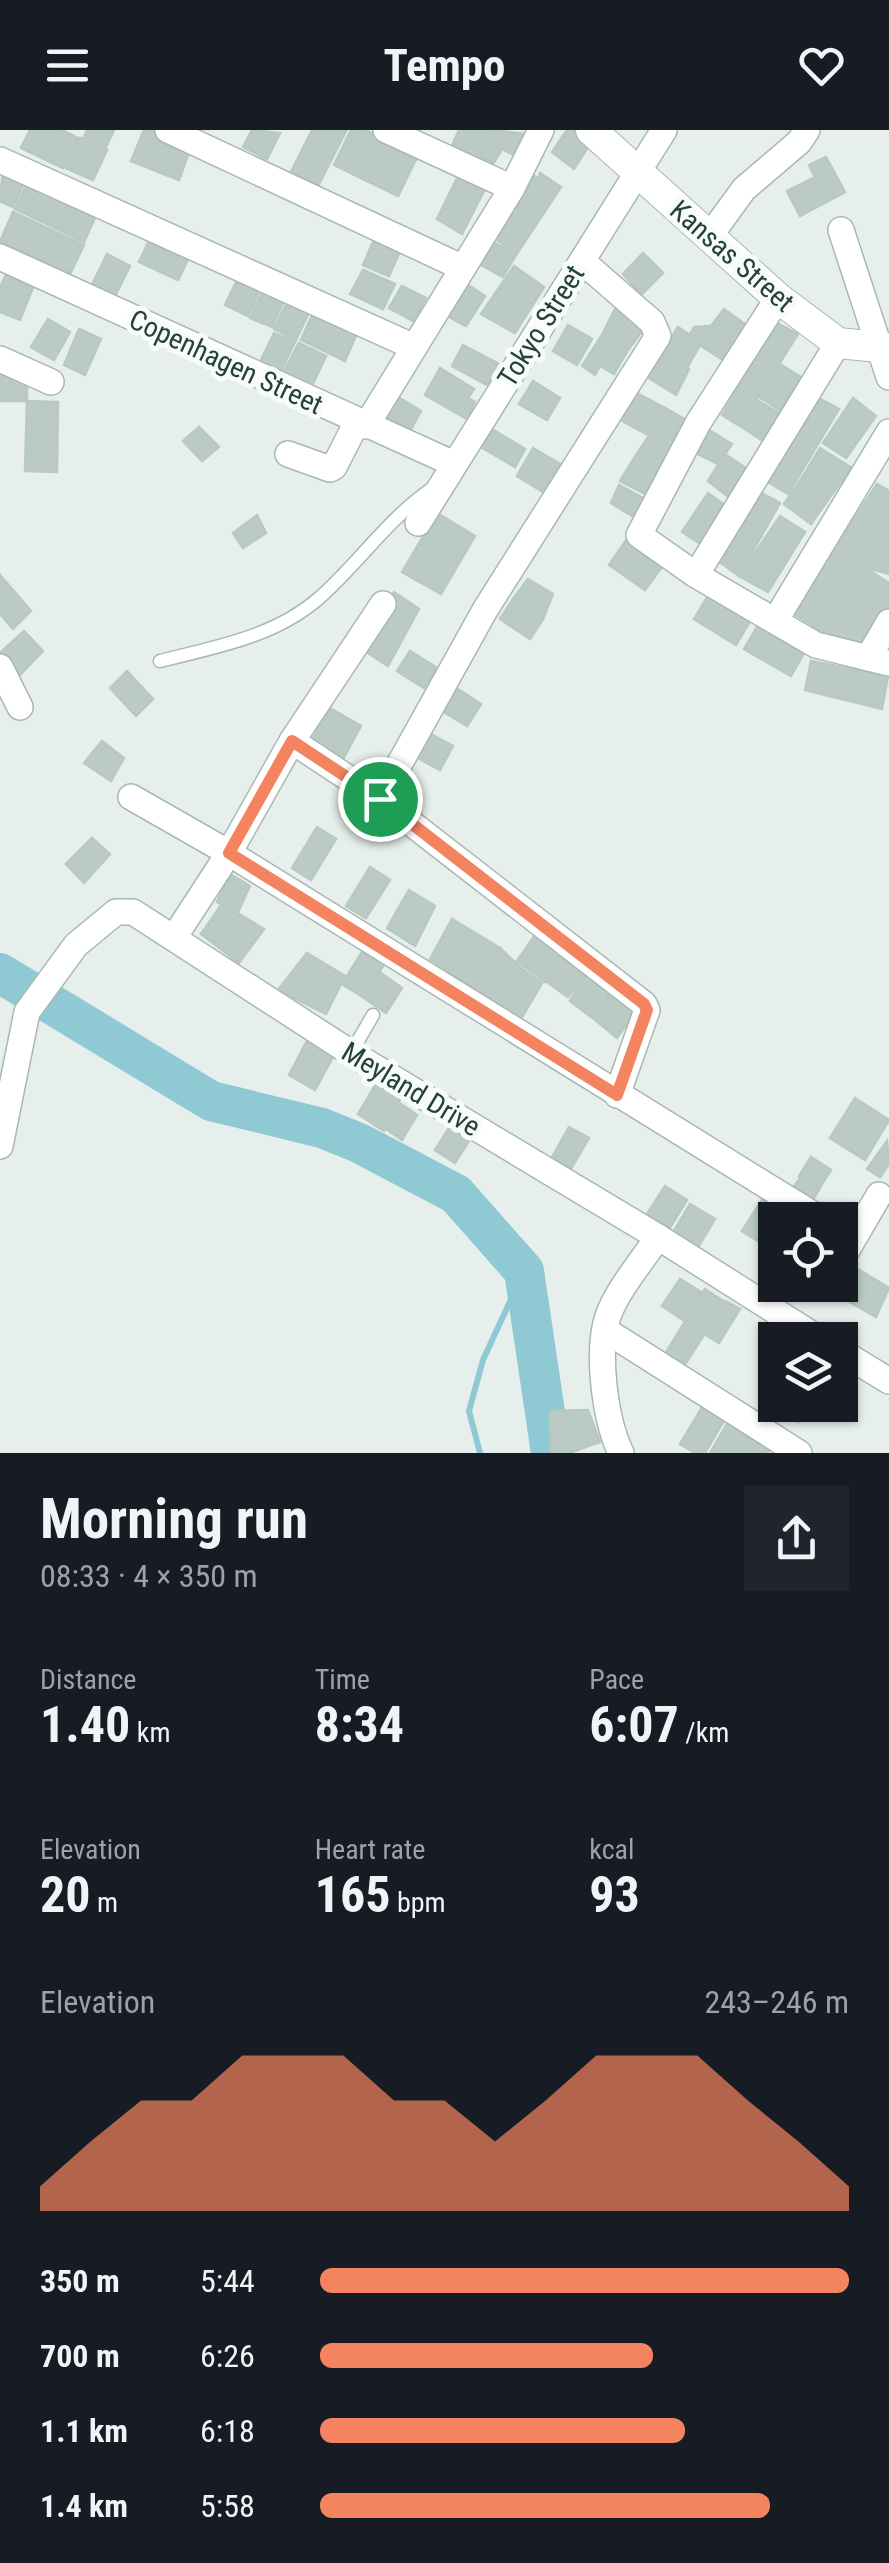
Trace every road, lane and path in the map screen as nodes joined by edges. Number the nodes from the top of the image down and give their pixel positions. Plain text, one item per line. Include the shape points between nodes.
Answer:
1 (168, 130) edge
2 (386, 130) edge
3 (541, 130) edge
4 (592, 130) edge
5 (664, 130) edge
6 (807, 130) edge
7 (0, 160) edge
8 (636, 172) junction
9 (512, 188) junction
10 (841, 230) dead end
11 (709, 237) junction
12 (582, 262) junction
13 (1, 263) edge
14 (462, 268) junction
15 (778, 298) junction
16 (838, 343) junction
17 (414, 347) junction
18 (0, 359) edge
19 (886, 359) edge
20 (51, 382) dead end
21 (361, 424) junction
22 (889, 432) edge
23 (288, 454) dead end
24 (448, 473) junction
25 (418, 523) dead end
26 (696, 575) junction
27 (383, 604) dead end
28 (776, 621) junction
29 (889, 622) edge
30 (160, 660) dead end
31 (878, 660) edge
32 (0, 667) edge
33 (20, 707) dead end
34 (292, 741) junction
35 (131, 798) dead end
36 (380, 799) junction
37 (229, 853) junction
38 (174, 936) junction
39 (373, 1015) dead end
40 (351, 1053) junction
41 (617, 1095) junction
42 (0, 1146) edge
43 (878, 1196) dead end
44 (792, 1202) edge
45 (858, 1220) edge
46 (658, 1237) junction
47 (793, 1322) edge
48 (605, 1330) junction
49 (858, 1363) edge
50 (889, 1381) edge
51 (622, 1453) edge
52 (799, 1453) edge

1 - 14 street
2 - 9 street
3 - 9 street
4 - 8 street, Kansas Street
5 - 8 street, Tokyo Street
6 - 11 street via 744,190
7 - 17 street
8 - 11 street, Kansas Street
8 - 12 street, Tokyo Street
9 - 14 street
10 - 19 street
11 - 15 street, Kansas Street
12 - 24 street, Tokyo Street
12 - 36 street via 652,322 658,336 485,610
13 - 21 street, Copenhagen Street
14 - 17 street
15 - 16 street, Kansas Street
15 - 26 street via 698,423 639,535
16 - 19 street, Kansas Street
16 - 26 street
17 - 21 street
18 - 20 street
21 - 23 street via 330,469
21 - 24 street, Copenhagen Street
22 - 28 street
24 - 25 street, Tokyo Street
24 - 30 lane via 317,600 241,641
26 - 28 street
27 - 34 street
28 - 31 street via 816,645
29 - 31 street
32 - 33 street
34 - 36 street
34 - 37 street
35 - 37 street
36 - 41 street via 644,1004
37 - 38 street
37 - 41 street
38 - 40 street, Meyland Drive
38 - 42 street, Meyland Drive via 133,912 116,912 76,945 28,1012
39 - 40 lane
40 - 46 street, Meyland Drive
41 - 44 street
43 - 45 street
46 - 47 street, Meyland Drive
46 - 48 street
48 - 51 street via 611,1431
48 - 52 street
49 - 50 street

